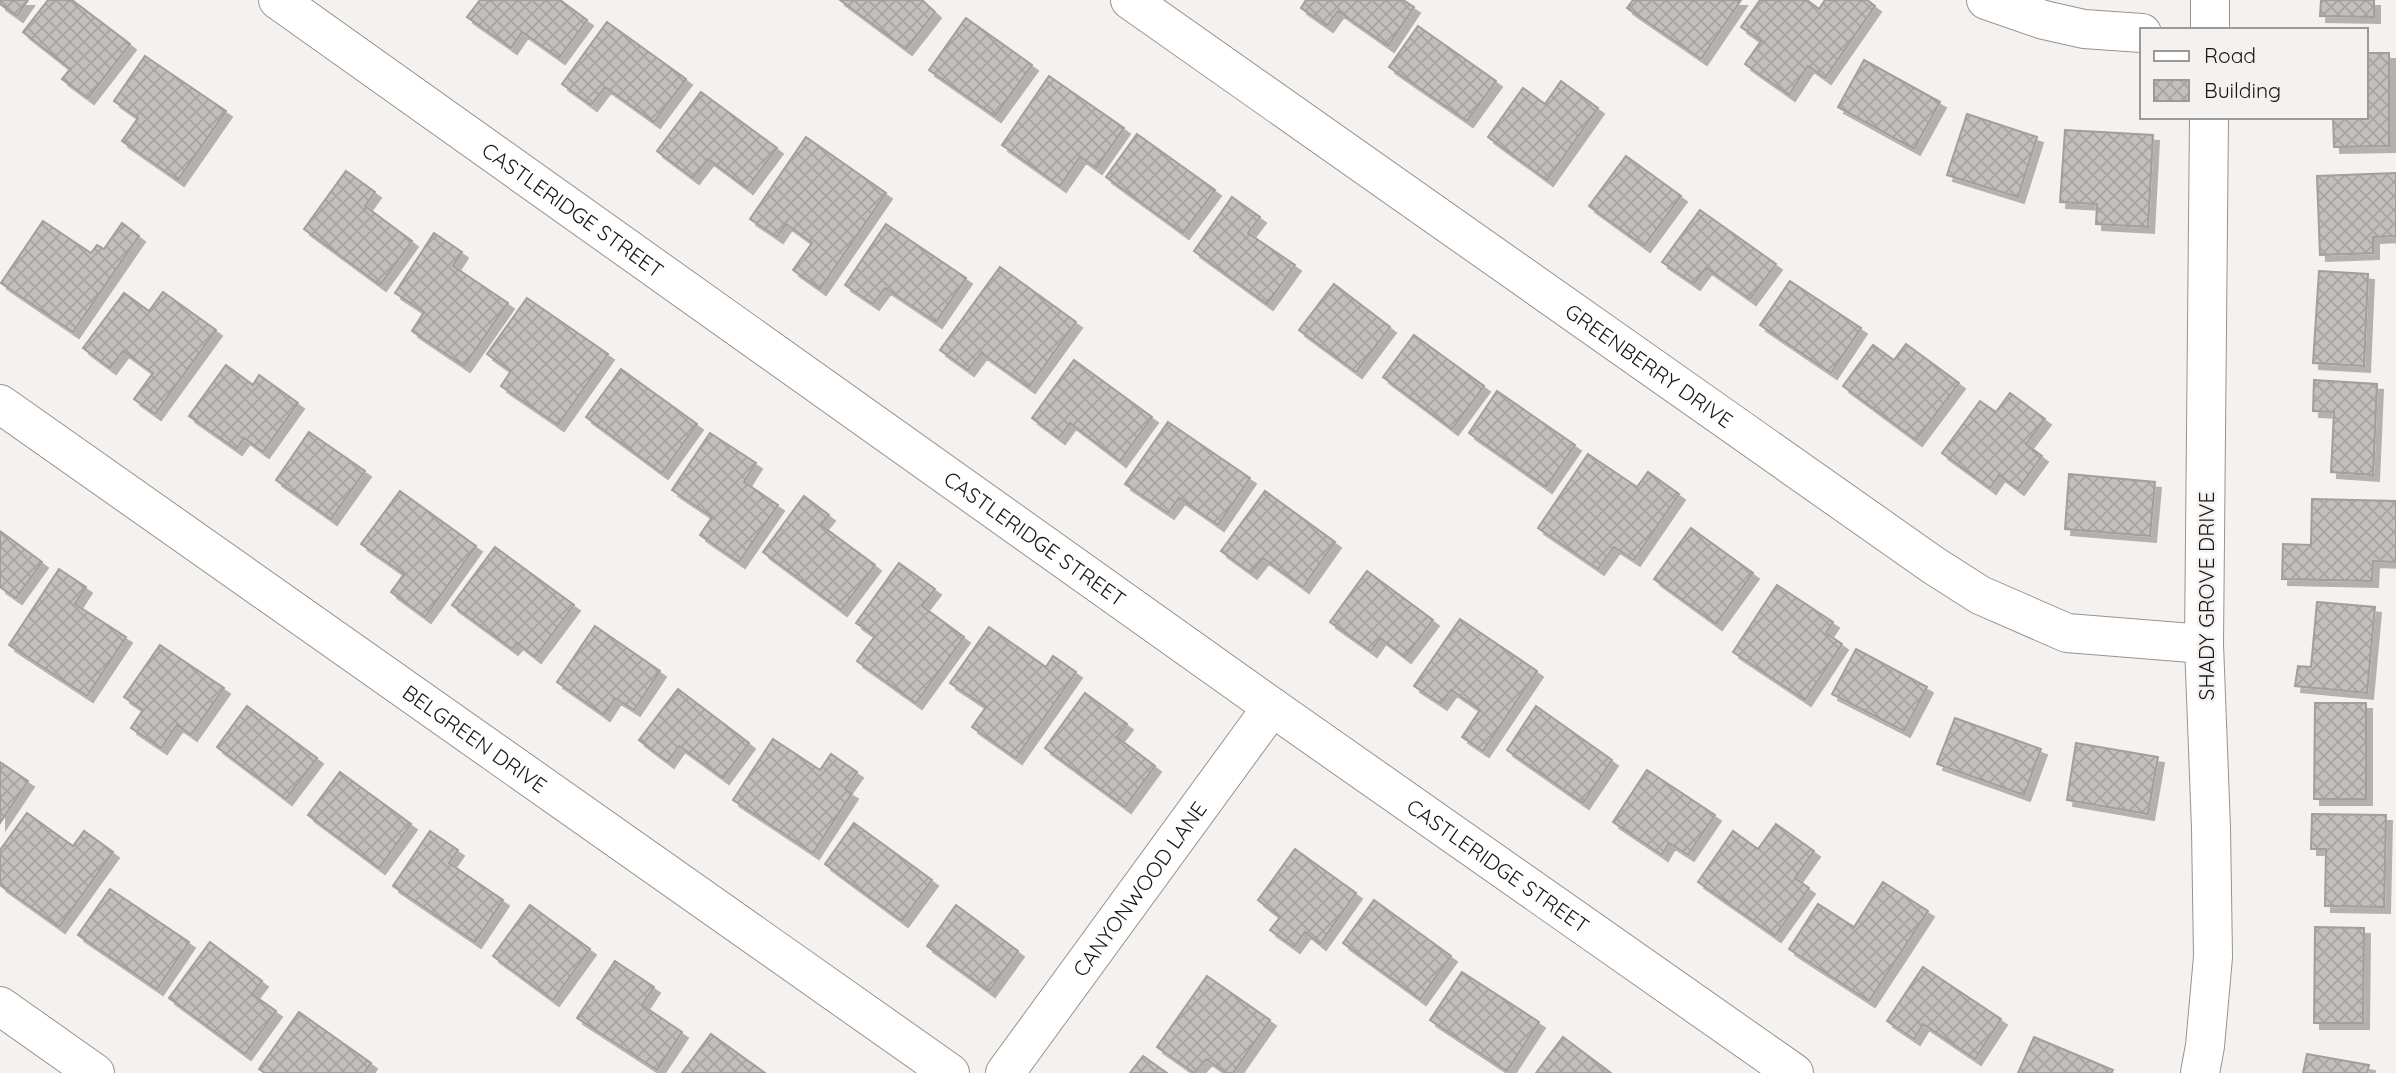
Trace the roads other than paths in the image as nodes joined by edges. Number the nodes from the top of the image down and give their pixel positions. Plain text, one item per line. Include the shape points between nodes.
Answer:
1 (278, 0) edge
2 (1130, 0) edge
3 (1986, 0) edge
4 (2210, 0) edge
5 (2210, 28) edge
6 (2140, 33) edge
7 (2209, 119) edge
8 (0, 404) edge
9 (2204, 644) junction
10 (1272, 707) junction
11 (0, 1006) edge
12 (95, 1073) edge
13 (950, 1073) edge
14 (1005, 1073) edge
15 (1794, 1073) edge
16 (2200, 1073) edge

1 - 10 street, CASTLERIDGE STREET
2 - 9 street, GREENBERRY DRIVE via 1980,595 2067,634
3 - 6 street via 2084,29
4 - 5 street
7 - 9 street, SHADY GROVE DRIVE
8 - 13 street, BELGREEN DRIVE
9 - 16 street, SHADY GROVE DRIVE via 2213,957
10 - 14 street, CANYONWOOD LANE
10 - 15 street, CASTLERIDGE STREET
11 - 12 street

